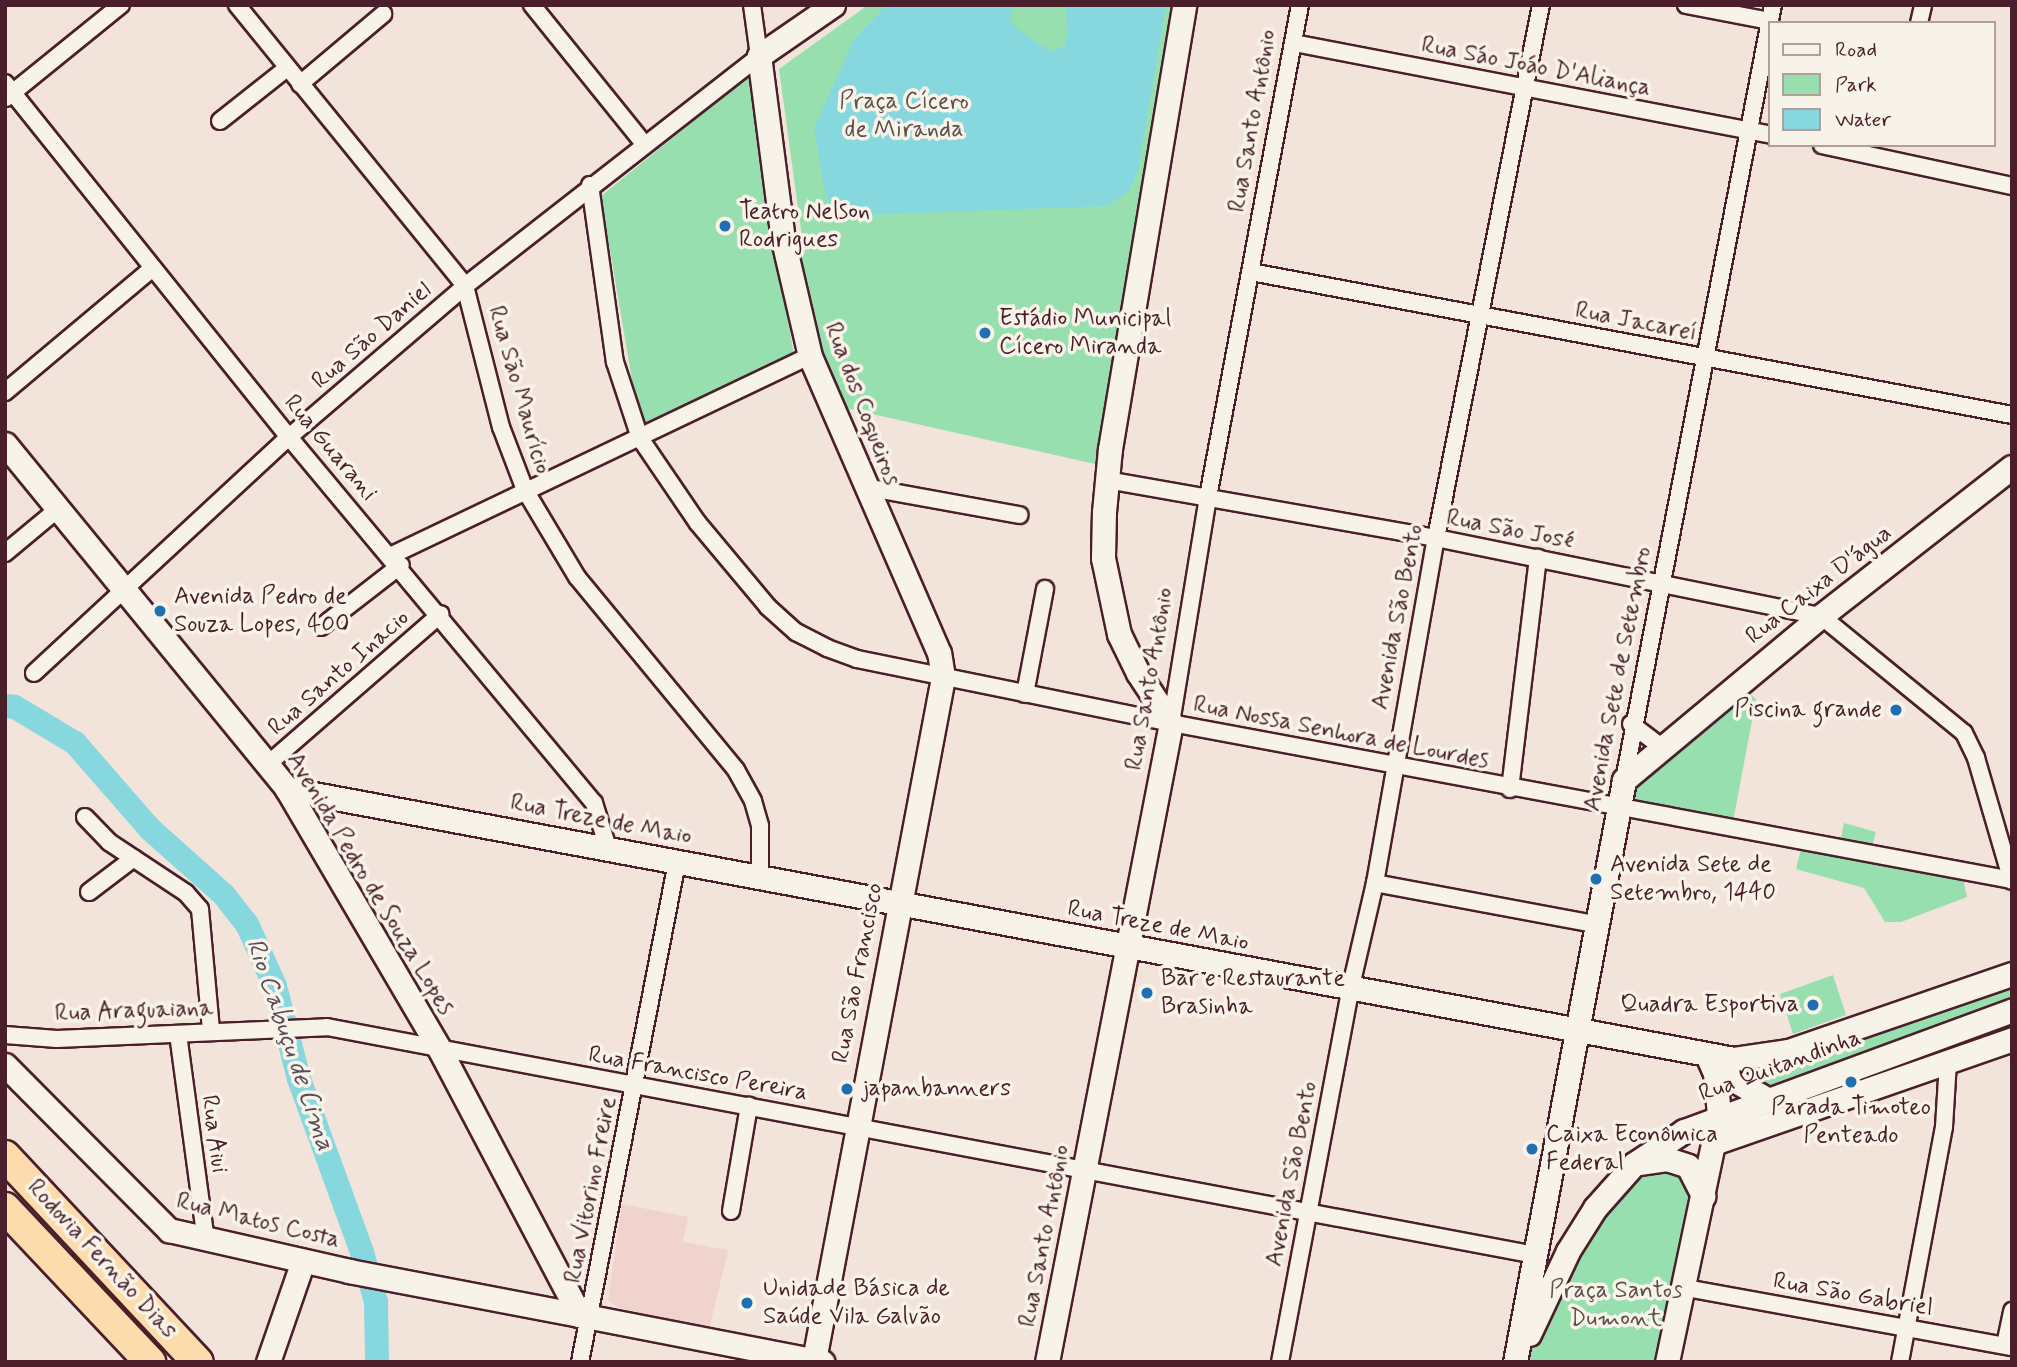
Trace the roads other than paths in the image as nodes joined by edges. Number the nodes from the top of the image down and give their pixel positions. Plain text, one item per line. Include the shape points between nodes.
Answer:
1 (121, 5) edge
2 (237, 5) edge
3 (532, 5) edge
4 (752, 5) edge
5 (833, 5) edge
6 (1184, 5) edge
7 (1300, 5) edge
8 (1541, 5) edge
9 (1686, 5) edge
10 (1771, 13) edge
11 (383, 14) dead end
12 (1769, 24) edge
13 (1294, 43) junction
14 (759, 56) junction
15 (287, 68) junction
16 (300, 84) junction
17 (1526, 88) junction
18 (8, 92) edge
19 (220, 121) dead end
20 (1749, 131) junction
21 (1769, 135) edge
22 (644, 144) junction
23 (1843, 147) edge
24 (1895, 152) edge
25 (590, 185) junction
26 (2012, 186) edge
27 (153, 268) junction
28 (1251, 272) junction
29 (466, 286) junction
30 (1479, 316) junction
31 (810, 356) junction
32 (1705, 358) junction
33 (5, 392) edge
34 (2012, 415) edge
35 (289, 437) junction
36 (640, 438) junction
37 (5, 444) edge
38 (2012, 467) edge
39 (1107, 480) junction
40 (866, 487) junction
41 (525, 490) junction
42 (1208, 497) junction
43 (58, 509) junction
44 (1019, 515) dead end
45 (1436, 538) junction
46 (5, 554) edge
47 (1538, 558) junction
48 (396, 560) junction
49 (1662, 584) junction
50 (1045, 589) dead end
51 (125, 592) junction
52 (441, 614) junction
53 (1821, 616) junction
54 (321, 627) dead end
55 (34, 673) dead end
56 (943, 677) junction
57 (1025, 694) junction
58 (1171, 723) junction
59 (1631, 724) junction
60 (1661, 747) junction
61 (267, 765) junction
62 (1394, 765) junction
63 (1624, 780) junction
64 (287, 789) junction
65 (1510, 789) junction
66 (1620, 808) junction
67 (85, 817) dead end
68 (608, 848) junction
69 (134, 858) junction
70 (677, 862) junction
71 (760, 877) junction
72 (2012, 880) edge
73 (1375, 883) junction
74 (89, 892) dead end
75 (897, 904) junction
76 (1599, 925) junction
77 (1128, 946) junction
78 (2012, 974) edge
79 (1350, 989) junction
80 (2012, 1010) edge
81 (265, 1027) joint
82 (211, 1031) junction
83 (1578, 1031) junction
84 (178, 1034) junction
85 (5, 1035) edge
86 (2012, 1039) edge
87 (440, 1050) junction
88 (1710, 1061) junction
89 (1948, 1061) junction
90 (5, 1065) edge
91 (635, 1086) junction
92 (1765, 1098) junction
93 (749, 1106) junction
94 (1719, 1115) junction
95 (856, 1126) junction
96 (1714, 1143) junction
97 (5, 1156) edge
98 (1634, 1164) junction
99 (1085, 1170) junction
100 (1703, 1196) junction
101 (5, 1208) edge
102 (731, 1211) dead end
103 (1307, 1214) junction
104 (206, 1240) junction
105 (1535, 1255) junction
106 (303, 1261) junction
107 (1686, 1288) junction
108 (2012, 1311) edge
109 (584, 1316) junction
110 (1907, 1328) junction
111 (2008, 1346) edge
112 (752, 1355) edge
113 (817, 1361) edge
114 (150, 1362) edge
115 (198, 1362) edge
116 (268, 1362) edge
117 (580, 1362) edge
118 (1048, 1362) edge
119 (1280, 1362) edge
120 (1515, 1362) edge
121 (1667, 1362) edge
122 (1900, 1362) edge

1 - 18 street
2 - 15 street, Rua São Maurício
3 - 22 street
4 - 14 street
5 - 14 street
6 - 39 street
7 - 13 street, Rua Santo Antônio
8 - 17 street, Avenida São Bento
9 - 10 street
11 - 16 street
12 - 20 street, Avenida Sete de Setembro
13 - 17 street, Rua Sáo Joáo D'Aliança
13 - 28 street, Rua Santo Antônio
14 - 22 street, Rua São Daniel
14 - 31 street, Rua dos Coqueiros via 783,240
15 - 16 street, Rua São Maurício
15 - 19 street
16 - 29 street, Rua São Maurício
17 - 20 street, Rua Sáo Joáo D'Aliança
17 - 30 street, Avenida São Bento
18 - 27 street, Rua Guarani
20 - 21 street, Rua Sáo Joáo D'Aliança
20 - 32 street, Avenida Sete de Setembro
22 - 25 street, Rua São Daniel
23 - 24 street
24 - 26 street
25 - 29 street, Rua São Daniel
25 - 36 street, Rua Nossa Senhora de Lourdes via 615,362
27 - 33 street
27 - 35 street, Rua Guarani
28 - 30 street, Rua Jacareí
28 - 42 street, Rua Santo Antônio
29 - 35 street, Rua São Daniel
29 - 41 street, Rua São Maurício via 501,427
30 - 32 street, Rua Jacareí
30 - 45 street, Avenida São Bento
31 - 36 street
31 - 40 street, Rua dos Coqueiros
32 - 34 street, Rua Jacareí
32 - 49 street, Avenida Sete de Setembro
35 - 48 street, Rua Guarani
35 - 51 street, Rua São Daniel
36 - 41 street
36 - 56 street, Rua Nossa Senhora de Lourdes via 697,523 796,632 856,659
37 - 43 street, Avenida Pedro de Souza Lopes
38 - 53 street, Rua Caixa D'água
39 - 42 street, Rua São José
39 - 58 street via 1103,558 1119,634
40 - 44 street
40 - 56 street, Rua dos Coqueiros via 939,653
41 - 48 street
41 - 71 street, Rua São Maurício via 577,576 736,770 760,826
42 - 45 street, Rua São José
42 - 58 street, Rua Santo Antônio
43 - 46 street
43 - 51 street, Avenida Pedro de Souza Lopes
45 - 47 street, Rua São José
45 - 62 street, Avenida São Bento
47 - 49 street, Rua São José
47 - 65 street
48 - 52 street, Rua Guarani
48 - 54 street
49 - 53 street, Rua São José
49 - 59 street, Avenida Sete de Setembro
50 - 57 street
51 - 55 street, Rua São Daniel
51 - 61 street, Avenida Pedro de Souza Lopes
52 - 61 street, Rua Santo Inacio
52 - 68 street, Rua Guarani via 594,803
53 - 60 street, Rua Caixa D'água
53 - 72 street via 1964,733 1976,758
56 - 57 street, Rua Nossa Senhora de Lourdes
56 - 75 street, Rua São Francisco
57 - 58 street, Rua Nossa Senhora de Lourdes
58 - 62 street, Rua Nossa Senhora de Lourdes
58 - 77 street, Rua Santo Antônio
59 - 60 street
59 - 63 street, Avenida Sete de Setembro
60 - 63 street, Rua Caixa D'água
61 - 64 street, Avenida Pedro de Souza Lopes
62 - 65 street, Rua Nossa Senhora de Lourdes
62 - 73 street, Avenida São Bento
63 - 66 street, Avenida Sete de Setembro
64 - 68 street, Rua Treze de Maio
64 - 87 street, Avenida Pedro de Souza Lopes
65 - 66 street, Rua Nossa Senhora de Lourdes
66 - 72 street, Rua Nossa Senhora de Lourdes
66 - 76 street, Avenida Sete de Setembro
67 - 69 street
68 - 70 street, Rua Treze de Maio
69 - 74 street
69 - 82 street via 186,892 200,909
70 - 71 street, Rua Treze de Maio
70 - 91 street, Rua Vitorino Freire
71 - 75 street, Rua Treze de Maio
73 - 76 street
73 - 79 street, Avenida São Bento
75 - 77 street, Rua Treze de Maio
75 - 95 street, Rua São Francisco
76 - 83 street, Avenida Sete de Setembro
77 - 79 street, Rua Treze de Maio
77 - 99 street, Rua Santo Antônio
78 - 88 street, Rua Treze de Maio via 1788,1051 1754,1059
79 - 83 street, Rua Treze de Maio
79 - 103 street, Avenida São Bento
80 - 92 street, Rua Quitandinha
81 - 82 street, Rua Araguaiana
81 - 87 street, Rua Francisco Pereira via 306,1025
82 - 84 street, Rua Araguaiana
83 - 88 street, Rua Treze de Maio
83 - 105 street, Avenida Sete de Setembro
84 - 85 street, Rua Araguaiana
84 - 104 street, Rua Aiui
86 - 89 street, Rua Quitandinha
87 - 91 street, Rua Francisco Pereira
87 - 109 street, Avenida Pedro de Souza Lopes
88 - 92 street
88 - 94 street
89 - 96 street, Rua Quitandinha
89 - 110 street via 1944,1127
90 - 104 street, Rua Matos Costa via 160,1224
91 - 93 street, Rua Francisco Pereira
91 - 109 street, Rua Vitorino Freire
92 - 94 street, Rua Quitandinha
93 - 95 street, Rua Francisco Pereira
93 - 102 street
94 - 96 street
94 - 98 street, Rua Quitandinha via 1684,1130
95 - 99 street, Rua Francisco Pereira
95 - 113 street, Rua São Francisco
96 - 100 street
97 - 115 highway, Rodovia Fernão Dias
98 - 100 street via 1679,1162 1695,1174
98 - 120 street, Rua Quitandinha via 1595,1208 1568,1251
99 - 103 street, Rua Francisco Pereira
99 - 118 street, Rua Santo Antônio
100 - 107 street
101 - 114 highway, Rodovia Fernão Dias
103 - 105 street, Rua Francisco Pereira
103 - 119 street, Avenida São Bento
104 - 106 street, Rua Matos Costa
105 - 120 street, Avenida Sete de Setembro
106 - 109 street, Rua Matos Costa
106 - 116 street
107 - 110 street, Rua São Gabriel
107 - 121 street
108 - 111 street
109 - 112 street, Rua Matos Costa
109 - 117 street, Rua Vitorino Freire
110 - 111 street, Rua São Gabriel
110 - 122 street
112 - 113 street, Rua Matos Costa

